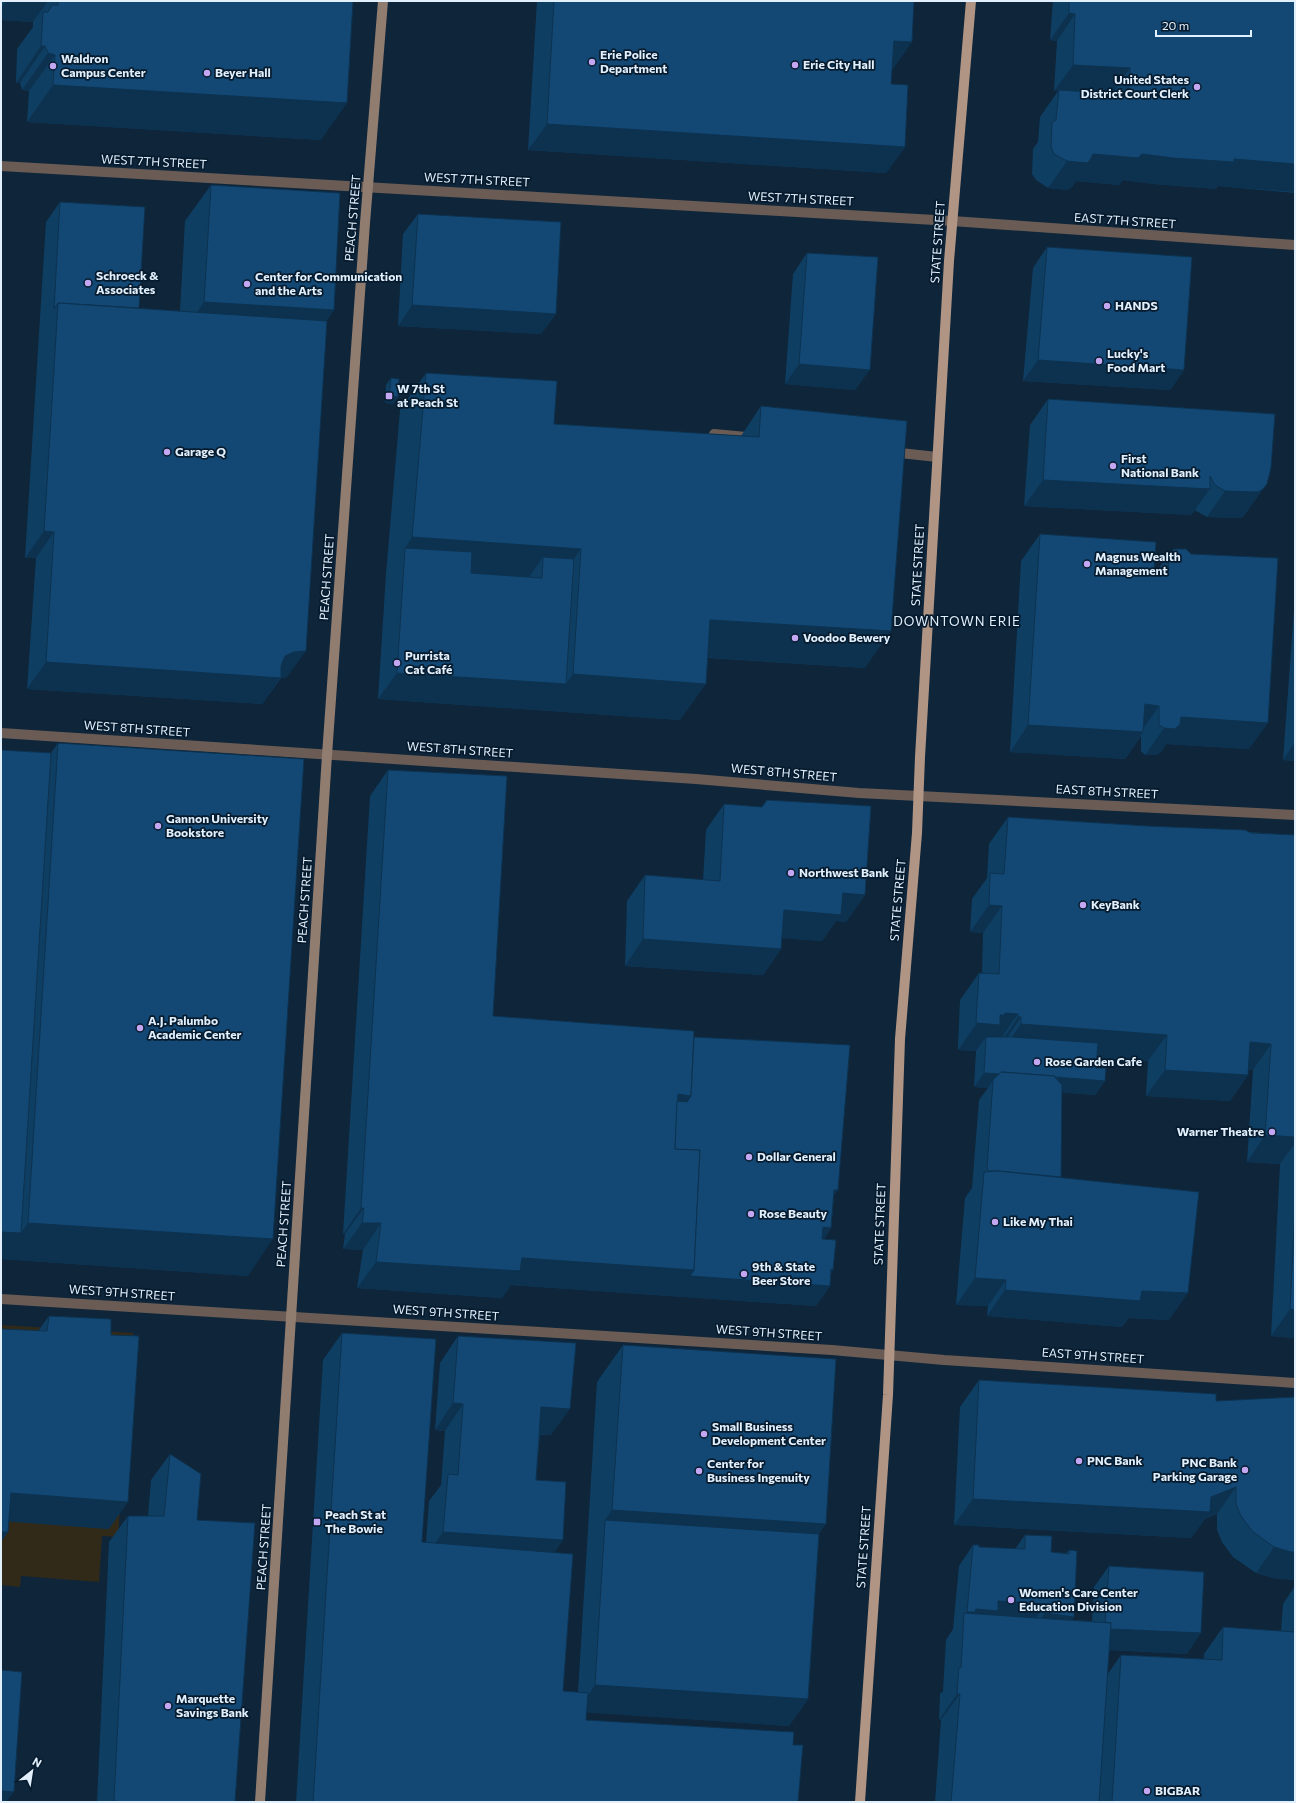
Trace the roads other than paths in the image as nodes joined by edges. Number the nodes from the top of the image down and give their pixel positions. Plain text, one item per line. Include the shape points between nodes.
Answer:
1 (383, 1) edge
2 (971, 1) edge
3 (1, 166) edge
4 (368, 188) junction
5 (952, 221) junction
6 (1295, 245) edge
7 (714, 434) edge
8 (752, 438) edge
9 (883, 451) edge
10 (937, 456) junction
11 (1, 733) edge
12 (327, 755) junction
13 (918, 795) junction
14 (1295, 815) edge
15 (1, 1298) edge
16 (291, 1317) junction
17 (889, 1355) junction
18 (1295, 1383) edge
19 (260, 1802) edge
20 (860, 1802) edge

1 - 4 main road, PEACH STREET
2 - 5 main road, STATE STREET
3 - 4 street, WEST 7TH STREET
4 - 5 street, WEST 7TH STREET
4 - 12 main road, PEACH STREET
5 - 6 street, EAST 7TH STREET
5 - 10 main road, STATE STREET
7 - 8 street
9 - 10 street
10 - 13 main road, STATE STREET
11 - 12 street, WEST 8TH STREET
12 - 13 street, WEST 8TH STREET
12 - 16 main road, PEACH STREET
13 - 14 street, EAST 8TH STREET
13 - 17 main road, STATE STREET via 900,1039
15 - 16 street, WEST 9TH STREET
16 - 17 street, WEST 9TH STREET
16 - 19 main road, PEACH STREET
17 - 18 street, EAST 9TH STREET
17 - 20 main road, STATE STREET

